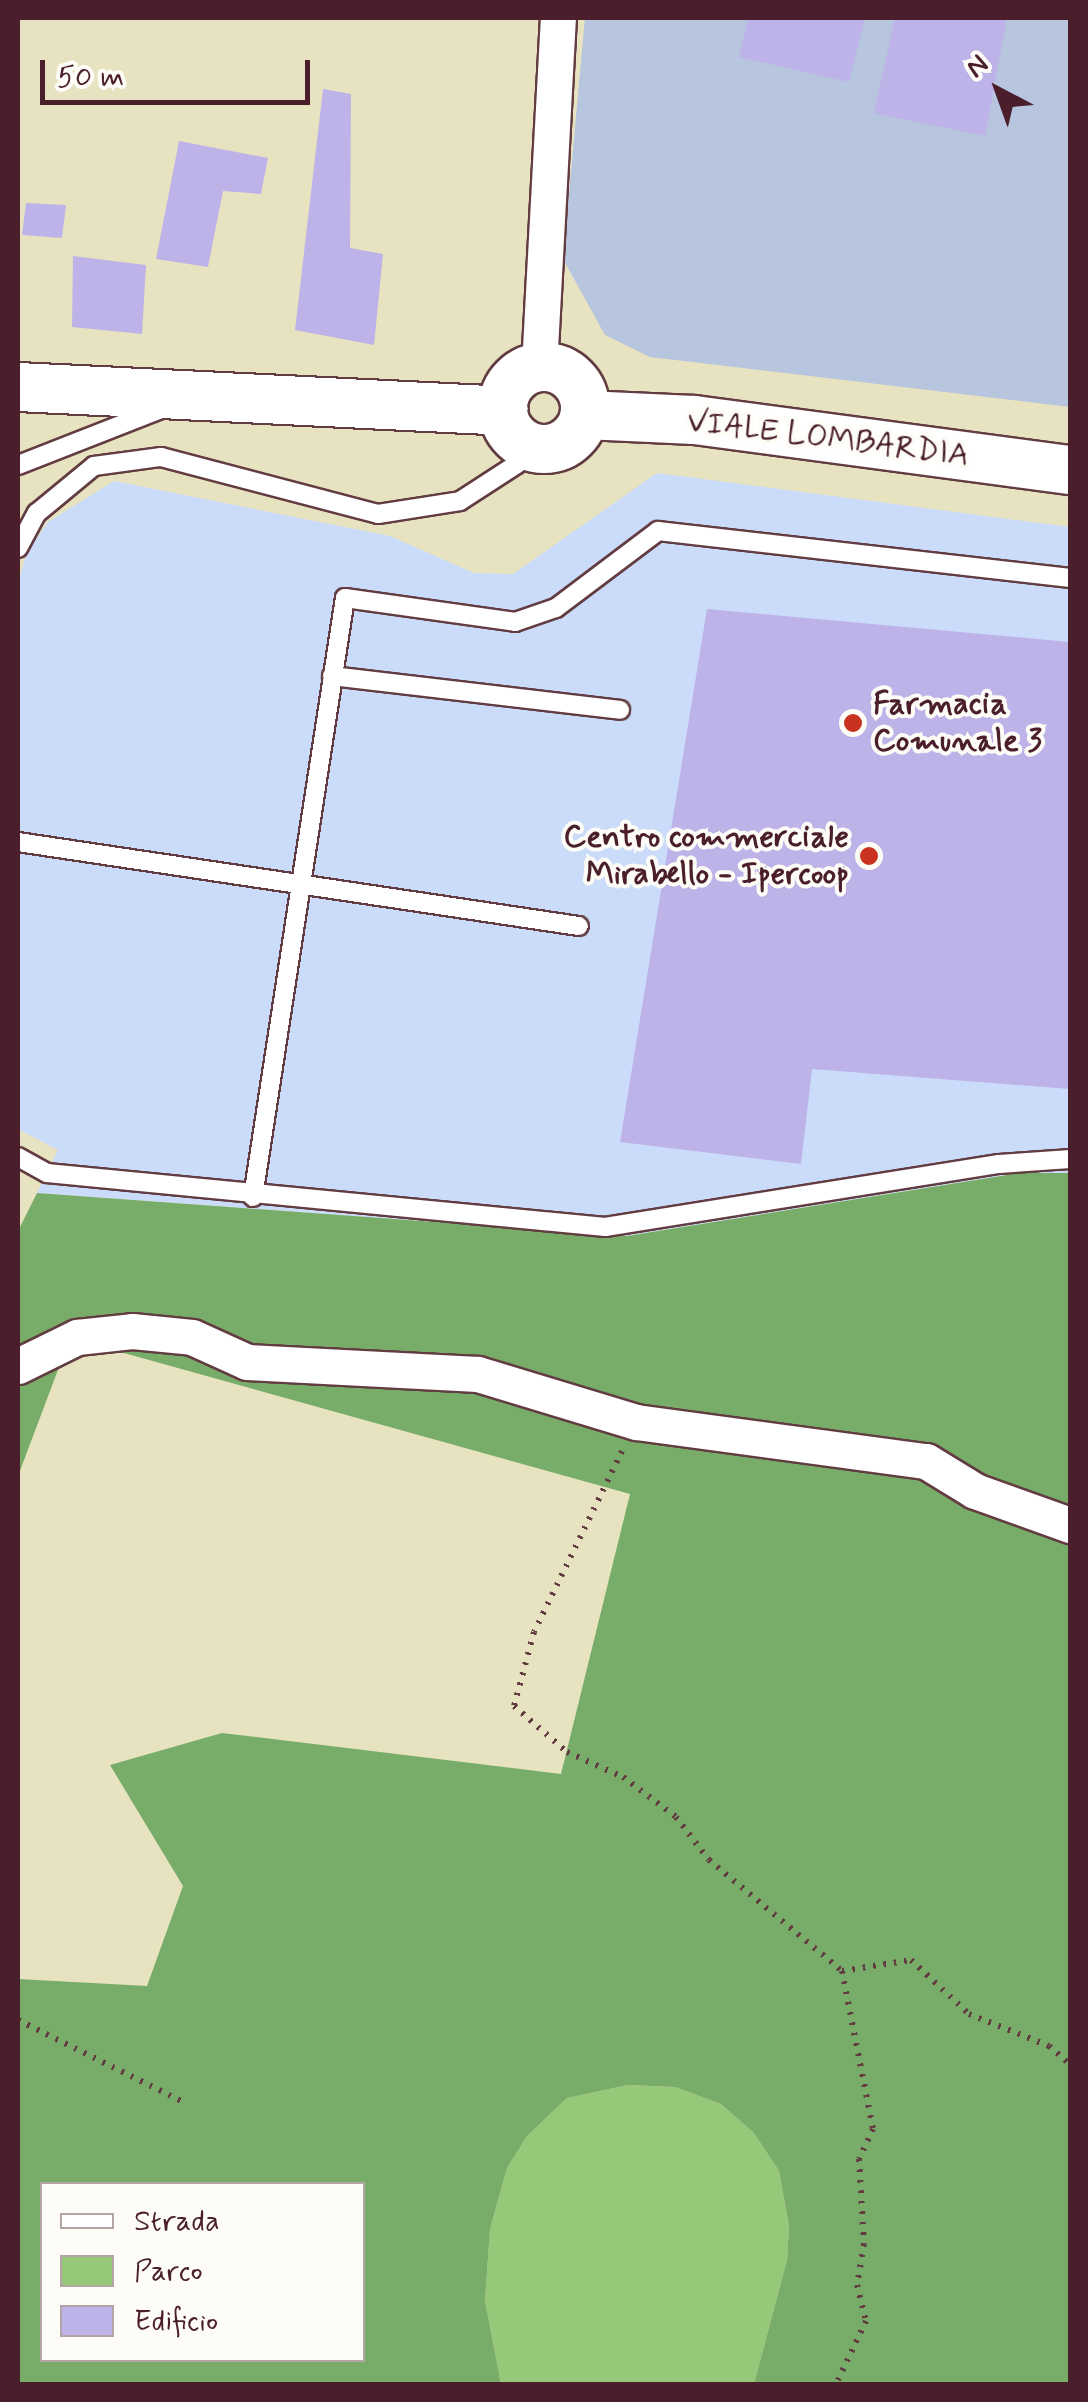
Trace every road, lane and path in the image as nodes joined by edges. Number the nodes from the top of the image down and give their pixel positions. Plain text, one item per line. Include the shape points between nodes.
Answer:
1 (558, 18) edge
2 (539, 366) junction
3 (18, 386) edge
4 (206, 393) junction
5 (584, 415) junction
6 (514, 428) junction
7 (18, 465) edge
8 (1070, 470) edge
9 (18, 548) edge
10 (1070, 578) edge
11 (332, 676) junction
12 (620, 710) dead end
13 (18, 842) edge
14 (300, 884) junction
15 (578, 926) dead end
16 (18, 1157) edge
17 (1070, 1159) edge
18 (253, 1196) junction
19 (18, 1366) edge
20 (636, 1422) junction
21 (1070, 1526) edge
22 (842, 1971) junction
23 (18, 2020) edge
24 (1070, 2064) edge
25 (181, 2100) dead end
26 (836, 2384) edge

1 - 2 street
2 - 5 main road via 574,379
2 - 6 main road via 516,377
3 - 4 main road
4 - 6 main road
4 - 7 lane
5 - 6 main road via 562,444
5 - 8 main road, VIALE LOMBARDIA via 694,420
6 - 9 lane via 516,464 460,501 378,514 161,458 94,466 37,513
10 - 11 lane via 658,531 556,608 514,622 345,598
11 - 12 lane
11 - 14 lane
13 - 14 lane
14 - 15 lane
14 - 18 lane
16 - 18 lane via 48,1172
17 - 18 lane via 998,1164 605,1227
19 - 20 street via 77,1336 132,1331 192,1337 247,1362 478,1374
20 - 21 street via 926,1462 975,1491
20 - 22 path via 534,1632 514,1706 566,1752 623,1777 676,1817 709,1860
22 - 24 path via 911,1960 969,2014 1049,2046
22 - 26 path via 873,2130 858,2159 864,2244 857,2285 866,2321
23 - 25 path

